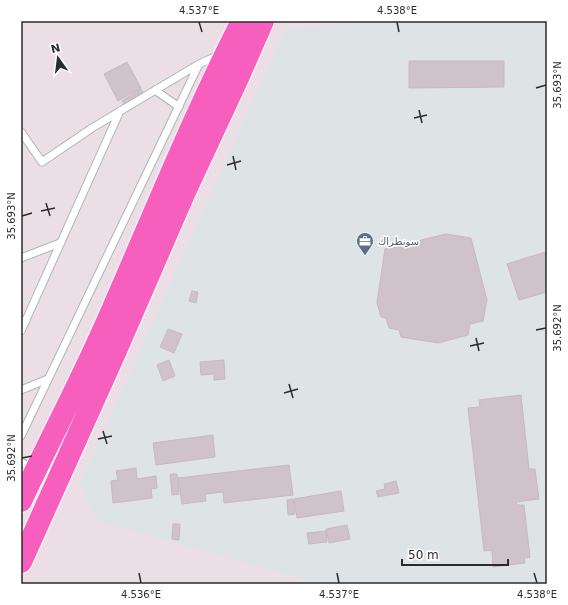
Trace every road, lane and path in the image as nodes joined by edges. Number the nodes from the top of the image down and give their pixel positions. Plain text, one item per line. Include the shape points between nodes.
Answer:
1 (242, 21) edge
2 (263, 21) edge
3 (226, 52) junction
4 (199, 64) junction
5 (155, 90) junction
6 (178, 107) junction
7 (120, 111) junction
8 (21, 132) edge
9 (60, 243) junction
10 (21, 258) edge
11 (21, 331) edge
12 (48, 379) junction
13 (21, 390) edge
14 (21, 436) edge
15 (25, 482) edge
16 (21, 562) edge

1 - 3 highway
2 - 16 highway
3 - 4 lane
3 - 15 highway via 112,312
4 - 5 lane
4 - 6 lane
5 - 6 lane
5 - 7 lane
6 - 12 lane
7 - 8 lane via 42,162
7 - 9 lane
9 - 10 lane
9 - 11 lane
12 - 13 lane
12 - 14 lane

